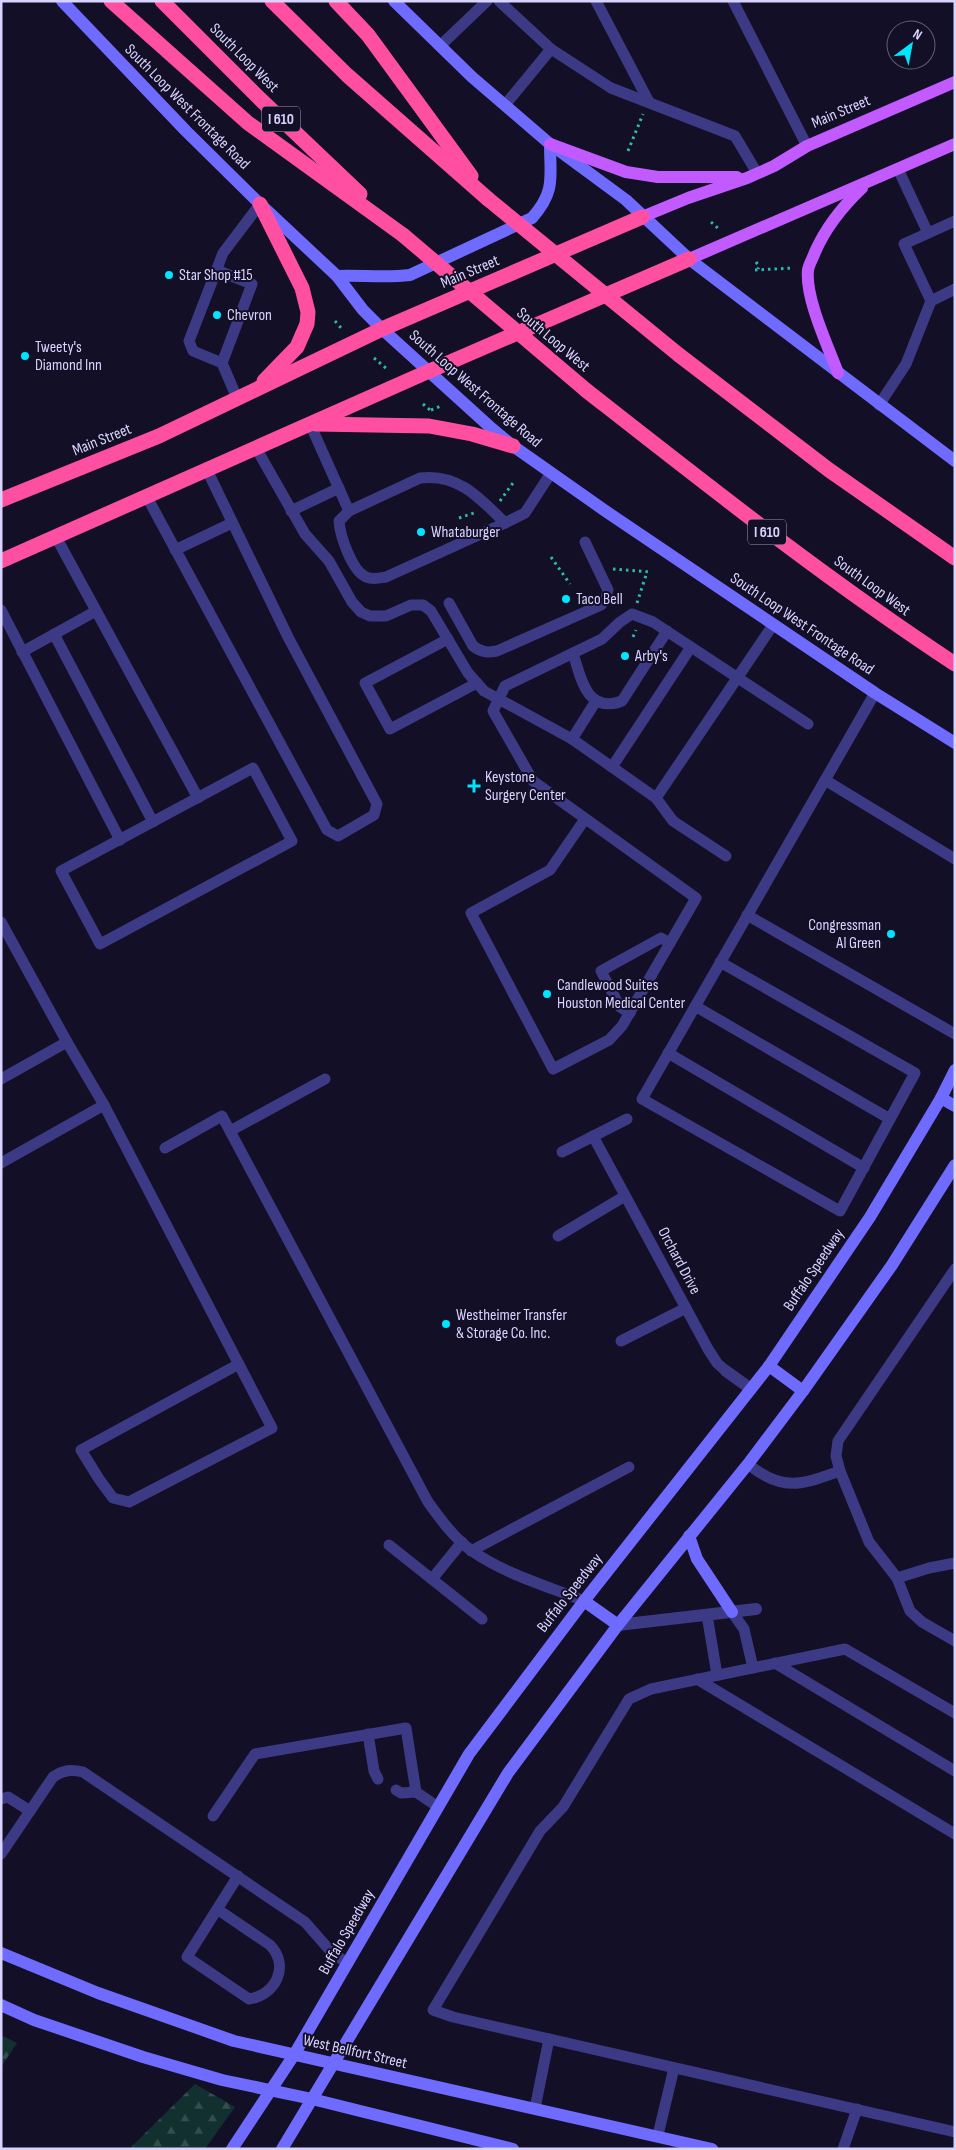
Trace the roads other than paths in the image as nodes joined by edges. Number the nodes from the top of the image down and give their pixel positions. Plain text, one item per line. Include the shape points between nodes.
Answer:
1 (62, 1) edge
2 (111, 1) edge
3 (162, 1) edge
4 (272, 1) edge
5 (336, 1) edge
6 (394, 1) edge
7 (487, 1) edge
8 (499, 1) edge
9 (596, 1) edge
10 (733, 1) edge
11 (440, 46) junction
12 (551, 49) junction
13 (955, 82) edge
14 (649, 102) junction
15 (505, 105) junction
16 (550, 144) junction
17 (955, 144) edge
18 (807, 146) junction
19 (898, 169) junction
20 (752, 175) junction
21 (868, 182) junction
22 (488, 199) junction
23 (260, 204) junction
24 (642, 217) junction
25 (955, 221) edge
26 (928, 233) junction
27 (403, 235) junction
28 (689, 259) junction
29 (216, 270) junction
30 (338, 276) junction
31 (955, 289) edge
32 (931, 301) junction
33 (382, 329) junction
34 (222, 363) junction
35 (427, 372) junction
36 (838, 373) junction
37 (256, 389) junction
38 (237, 398) junction
39 (879, 405) junction
40 (310, 424) junction
41 (513, 446) junction
42 (256, 448) junction
43 (955, 461) edge
44 (206, 470) junction
45 (551, 473) junction
46 (339, 488) junction
47 (147, 497) junction
48 (1, 500) edge
49 (291, 510) junction
50 (349, 511) junction
51 (232, 523) junction
52 (505, 523) junction
53 (56, 537) junction
54 (585, 542) dead end
55 (175, 550) junction
56 (955, 558) edge
57 (1, 561) edge
58 (449, 603) dead end
59 (1, 610) edge
60 (96, 611) junction
61 (774, 625) junction
62 (667, 631) junction
63 (54, 634) junction
64 (448, 639) junction
65 (692, 647) junction
66 (22, 652) junction
67 (573, 653) junction
68 (955, 664) edge
69 (738, 677) junction
70 (477, 684) junction
71 (875, 693) junction
72 (498, 698) junction
73 (596, 701) junction
74 (808, 724) dead end
75 (572, 739) junction
76 (955, 743) edge
77 (612, 767) junction
78 (825, 780) junction
79 (198, 798) junction
80 (656, 798) junction
81 (585, 819) junction
82 (153, 822) junction
83 (120, 840) junction
84 (726, 856) dead end
85 (955, 858) edge
86 (747, 916) junction
87 (1, 922) edge
88 (670, 943) junction
89 (720, 962) junction
90 (694, 1006) junction
91 (630, 1013) junction
92 (955, 1034) edge
93 (67, 1042) junction
94 (668, 1053) junction
95 (955, 1070) edge
96 (1, 1079) edge
97 (326, 1079) dead end
98 (941, 1098) junction
99 (104, 1105) junction
100 (955, 1106) edge
101 (627, 1119) dead end
102 (890, 1119) junction
103 (230, 1131) junction
104 (593, 1136) junction
105 (164, 1148) dead end
106 (562, 1152) dead end
107 (1, 1163) edge
108 (955, 1164) edge
109 (864, 1168) junction
110 (625, 1196) junction
111 (558, 1236) dead end
112 (955, 1269) edge
113 (686, 1308) junction
114 (621, 1341) dead end
115 (240, 1364) junction
116 (769, 1366) junction
117 (726, 1371) joint
118 (751, 1389) junction
119 (803, 1391) junction
120 (748, 1464) junction
121 (630, 1467) dead end
122 (840, 1472) junction
123 (689, 1536) junction
124 (462, 1542) junction
125 (389, 1545) dead end
126 (471, 1551) junction
127 (955, 1563) edge
128 (897, 1578) junction
129 (432, 1579) junction
130 (584, 1602) junction
131 (756, 1609) dead end
132 (732, 1612) junction
133 (707, 1615) junction
134 (482, 1619) dead end
135 (618, 1625) junction
136 (955, 1641) edge
137 (775, 1663) junction
138 (753, 1668) junction
139 (717, 1675) junction
140 (697, 1679) junction
141 (955, 1713) edge
142 (368, 1734) junction
143 (955, 1771) edge
144 (378, 1779) dead end
145 (396, 1790) dead end
146 (416, 1792) junction
147 (1, 1798) edge
148 (438, 1807) junction
149 (30, 1811) junction
150 (213, 1816) dead end
151 (955, 1834) edge
152 (1, 1854) edge
153 (238, 1876) junction
154 (217, 1910) junction
155 (1, 1953) edge
156 (348, 1963) junction
157 (1, 2005) edge
158 (549, 2039) junction
159 (294, 2055) junction
160 (333, 2064) junction
161 (674, 2068) junction
162 (271, 2090) junction
163 (312, 2099) junction
164 (535, 2108) junction
165 (856, 2110) junction
166 (955, 2132) edge
167 (658, 2135) junction
168 (232, 2149) edge
169 (282, 2149) edge
170 (513, 2149) edge
171 (712, 2149) edge
172 (843, 2149) edge

1 - 23 main road, South Loop West Frontage Road
2 - 27 highway via 248,123
3 - 27 highway, South Loop West / I 610
4 - 22 highway via 347,75
5 - 22 highway via 368,35
6 - 11 main road
7 - 11 lane
8 - 12 lane
9 - 14 lane
10 - 18 lane
11 - 15 main road
12 - 14 lane via 611,88
12 - 15 lane
13 - 18 main road, Main Street
14 - 20 lane via 734,136
15 - 16 main road
16 - 20 main road via 626,172 658,177
16 - 24 main road via 626,200
16 - 30 main road via 550,186 545,203 532,218 410,275
17 - 19 main road
18 - 20 main road, Main Street
19 - 21 main road
19 - 26 lane
20 - 24 main road, Main Street
21 - 28 main road
21 - 36 main road via 842,207 827,229 808,269 812,303
22 - 56 highway, bridge via 679,356 829,470
23 - 29 lane via 223,253
23 - 30 main road, South Loop West Frontage Road
23 - 37 highway via 302,288 308,312 307,324 297,347
24 - 28 main road
24 - 33 highway, Main Street
25 - 26 lane
26 - 32 lane via 904,244
27 - 68 highway, South Loop West / I 610, bridge via 587,391 768,533
28 - 35 highway
28 - 36 main road
29 - 34 lane via 189,340 193,351
29 - 34 lane via 252,284
30 - 33 main road, South Loop West Frontage Road
31 - 32 lane
32 - 39 lane via 906,364
33 - 35 main road, South Loop West Frontage Road
33 - 37 highway, Main Street
34 - 38 lane
35 - 40 highway
35 - 41 main road, South Loop West Frontage Road
36 - 39 main road
37 - 38 highway, Main Street
38 - 48 highway, Main Street via 159,436
39 - 43 main road
40 - 41 highway via 429,426
40 - 42 highway
40 - 46 lane
41 - 45 main road, South Loop West Frontage Road
42 - 44 highway
42 - 49 lane
44 - 47 highway
44 - 51 lane
45 - 52 lane via 525,513
45 - 61 main road, South Loop West Frontage Road
46 - 49 lane
46 - 50 lane
47 - 53 highway
47 - 55 lane
49 - 64 lane via 304,534 329,561 361,612 370,616 386,616 411,605 423,605 431,611
50 - 52 lane via 429,476 461,484 474,492
50 - 52 lane via 340,521 340,531 359,572 375,579
51 - 55 lane
51 - 55 lane via 288,637 377,804 374,814 338,836 327,830
53 - 57 highway
53 - 60 lane
54 - 58 lane via 608,590 601,605 488,653 473,646
59 - 66 lane
60 - 63 lane
60 - 79 lane
61 - 69 lane
61 - 71 main road, South Loop West Frontage Road
62 - 65 lane
62 - 67 lane via 632,614 602,639
62 - 73 lane via 622,701 613,704
63 - 66 lane
63 - 82 lane
64 - 70 lane
64 - 70 lane via 365,683 390,729
65 - 69 lane
65 - 77 lane
66 - 83 lane
67 - 72 lane via 505,686
67 - 73 lane via 584,687
69 - 74 lane
69 - 80 lane
70 - 72 lane
71 - 76 main road, South Loop West Frontage Road
71 - 78 lane
72 - 75 lane
72 - 81 lane via 493,711 533,782
73 - 75 lane
75 - 77 lane
77 - 80 lane
78 - 85 lane
78 - 86 lane
79 - 82 lane
79 - 83 lane via 253,768 292,841 100,944 61,871
80 - 84 lane via 673,821
81 - 88 lane via 696,898
81 - 91 lane via 550,870 471,913 553,1069 609,1040
82 - 83 lane
86 - 89 lane
86 - 92 lane
87 - 93 lane
88 - 91 lane
88 - 91 lane via 661,938 601,971 620,1006
89 - 90 lane
89 - 102 lane via 915,1073
90 - 94 lane
90 - 102 lane
93 - 96 lane
93 - 99 lane
94 - 109 lane
94 - 109 lane via 642,1098 840,1211
95 - 98 main road, Buffalo Speedway
97 - 103 lane
98 - 100 main road
98 - 116 main road, Buffalo Speedway via 870,1217
99 - 107 lane
99 - 115 lane
101 - 104 lane
102 - 109 lane
103 - 105 lane via 222,1116
103 - 124 lane via 428,1502
104 - 106 lane
104 - 110 lane, Orchard Drive
108 - 119 main road via 892,1265
110 - 111 lane
110 - 113 lane, Orchard Drive
112 - 122 lane via 838,1441 836,1456
113 - 114 lane
113 - 117 lane, Orchard Drive via 708,1349
115 - 115 lane via 272,1428 129,1502 113,1498 81,1450
116 - 118 main road, Buffalo Speedway
116 - 119 main road
117 - 118 street, Orchard Drive
118 - 130 main road, Buffalo Speedway
119 - 120 main road
120 - 122 lane via 766,1477 789,1483 806,1483
120 - 123 main road
121 - 126 lane
122 - 128 lane via 869,1542
123 - 132 main road via 697,1559
123 - 135 main road
124 - 126 lane
124 - 129 lane
125 - 129 lane
126 - 130 lane via 501,1568
127 - 128 lane
128 - 136 lane via 910,1611
129 - 134 lane
130 - 135 main road
130 - 148 main road, Buffalo Speedway via 469,1754
131 - 132 street
132 - 133 street
132 - 138 lane via 744,1629
133 - 135 street
133 - 139 lane
135 - 160 main road via 508,1773
137 - 138 lane
137 - 141 lane via 845,1649
137 - 143 lane
138 - 139 lane
139 - 140 lane
140 - 151 lane
140 - 158 lane via 651,1689 629,1699 562,1807 540,1831 433,2010
142 - 144 lane
142 - 146 lane via 406,1728
142 - 150 lane via 254,1754
145 - 146 lane via 401,1794
146 - 148 lane
147 - 149 lane via 8,1797
148 - 156 main road, Buffalo Speedway
149 - 152 lane
149 - 153 lane via 53,1776 72,1769 83,1772
153 - 154 lane
153 - 156 lane via 304,1922 333,1954
154 - 154 lane via 187,1957 249,1999 259,1998 268,1993 279,1972 277,1953
155 - 159 main road, West Bellfort Street via 98,1993 234,2041
156 - 159 main road, Buffalo Speedway
157 - 162 main road via 34,2020 143,2057 222,2080
158 - 161 lane
158 - 164 lane
159 - 160 main road, West Bellfort Street
159 - 162 main road, Buffalo Speedway
160 - 163 main road
160 - 164 main road, West Bellfort Street
161 - 165 lane
161 - 167 lane
162 - 163 main road
162 - 168 main road, Buffalo Speedway
163 - 169 main road
163 - 170 main road
164 - 167 main road, West Bellfort Street
165 - 166 lane
165 - 172 lane
167 - 171 main road, West Bellfort Street

